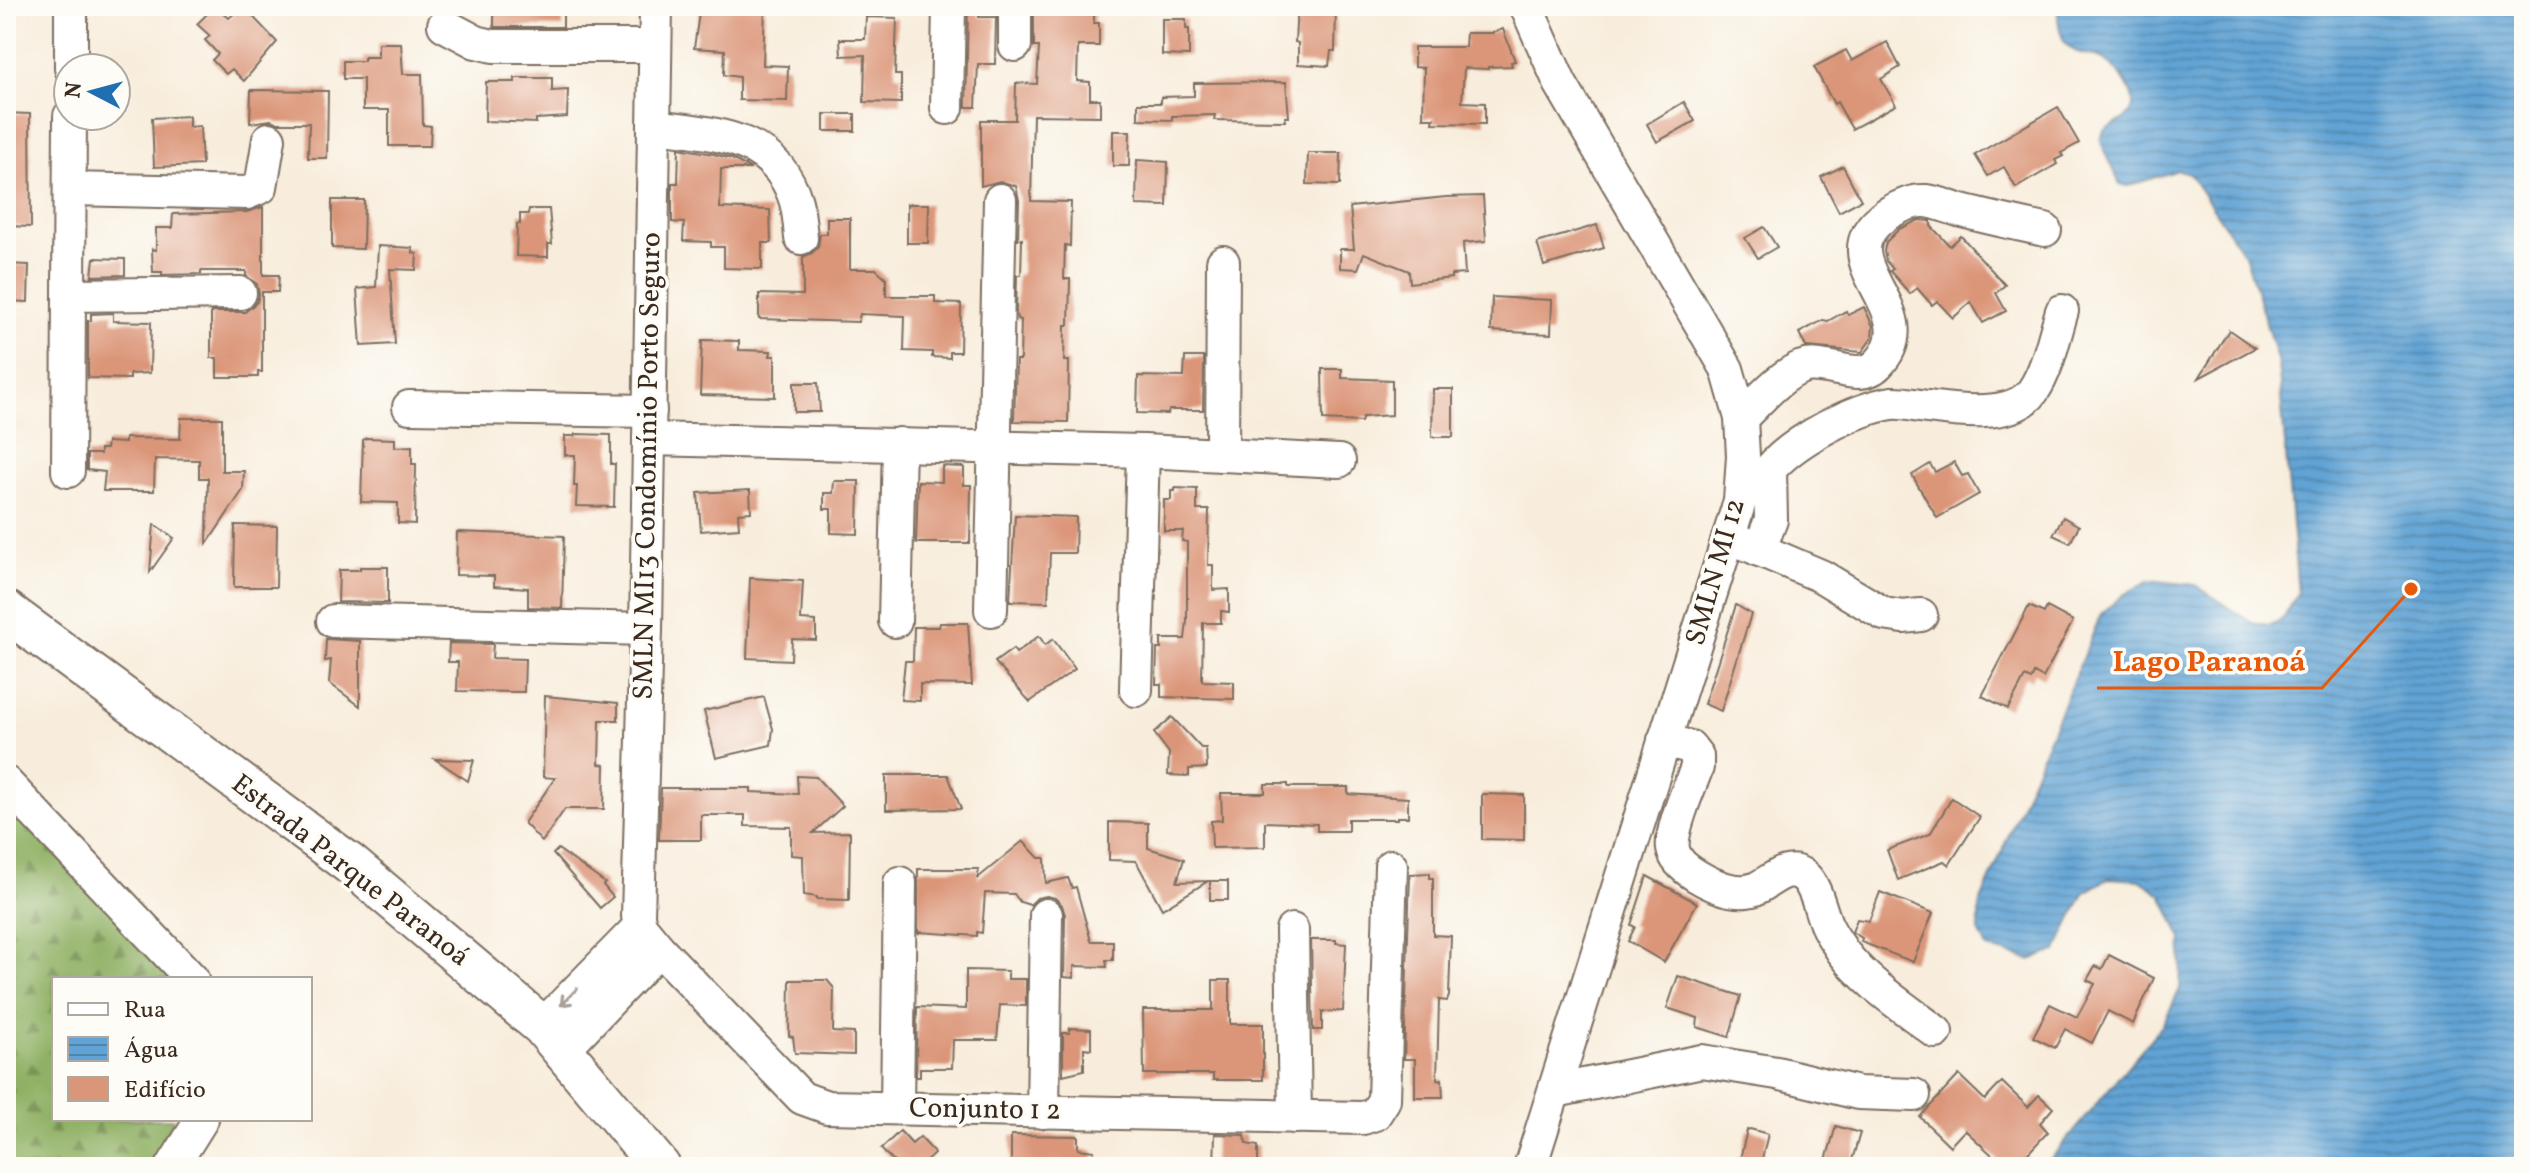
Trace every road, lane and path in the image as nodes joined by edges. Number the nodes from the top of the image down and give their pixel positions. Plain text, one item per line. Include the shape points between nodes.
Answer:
1 (71, 6) edge
2 (656, 6) edge
3 (949, 6) edge
4 (1015, 6) edge
5 (1526, 6) edge
6 (444, 25) dead end
7 (1015, 45) dead end
8 (655, 46) junction
9 (71, 52) edge
10 (947, 108) dead end
11 (654, 126) junction
12 (70, 132) edge
13 (269, 139) dead end
14 (70, 189) junction
15 (1000, 200) dead end
16 (2045, 230) dead end
17 (801, 238) dead end
18 (1223, 262) dead end
19 (240, 293) dead end
20 (69, 295) junction
21 (2062, 311) dead end
22 (409, 407) dead end
23 (1741, 418) junction
24 (649, 425) junction
25 (899, 444) junction
26 (996, 447) junction
27 (1143, 451) junction
28 (1222, 455) junction
29 (1339, 461) dead end
30 (68, 471) dead end
31 (1729, 537) junction
32 (1759, 550) junction
33 (991, 610) dead end
34 (6, 611) edge
35 (1921, 615) dead end
36 (333, 621) dead end
37 (895, 621) dead end
38 (646, 629) junction
39 (1136, 690) dead end
40 (1664, 740) junction
41 (6, 783) edge
42 (1391, 866) dead end
43 (900, 883) dead end
44 (1046, 915) dead end
45 (1292, 930) dead end
46 (649, 937) junction
47 (190, 977) edge
48 (1936, 1032) dead end
49 (553, 1038) junction
50 (1555, 1091) junction
51 (1914, 1095) dead end
52 (897, 1108) junction
53 (1043, 1112) junction
54 (1295, 1117) junction
55 (201, 1121) edge
56 (172, 1167) edge
57 (660, 1167) edge
58 (1530, 1167) edge

1 - 9 street
2 - 8 street, SMLN MI13 Condomínio Porto Seguro
3 - 10 street
4 - 7 street
5 - 23 street, SMLN MI 12 via 1560,83 1727,369
6 - 8 street via 493,46
8 - 11 street, SMLN MI13 Condomínio Porto Seguro
11 - 17 street via 734,138 757,150 783,173 796,201
11 - 24 street, SMLN MI13 Condomínio Porto Seguro
12 - 14 street
13 - 14 street via 261,187 247,193
14 - 20 street
15 - 26 street
16 - 23 street via 1925,201 1899,206 1873,224 1864,238 1862,254 1893,319 1893,337 1876,367 1863,372 1801,367
18 - 28 street
19 - 20 street
20 - 30 street
21 - 32 street via 2043,371 2032,393 2016,405 1981,412 1895,402 1799,442 1770,469 1771,520
22 - 24 street
23 - 31 street, SMLN MI 12 via 1740,501
24 - 25 street
24 - 38 street, SMLN MI13 Condomínio Porto Seguro
25 - 26 street
25 - 37 street
26 - 27 street
26 - 33 street
27 - 28 street
27 - 39 street
28 - 29 street
31 - 32 street
31 - 40 street, SMLN MI 12
32 - 35 street via 1821,576 1884,614
34 - 49 main road, Estrada Parque Paranoá via 350,864
36 - 38 street
38 - 46 street, SMLN MI13 Condomínio Porto Seguro via 638,916
40 - 48 street via 1690,747 1697,756 1675,832 1673,851 1683,866 1732,891 1754,889 1777,874 1802,874 1845,955
40 - 50 street, SMLN MI 12
41 - 47 street
42 - 54 street, Conjunto 1 2 via 1384,1100 1375,1114 1363,1118
43 - 52 street
44 - 53 street
45 - 54 street
46 - 49 street
46 - 52 street, Conjunto 1 2 via 802,1098 827,1107
49 - 57 main road, Estrada Parque Paranoá
50 - 51 street via 1702,1061 1858,1093
50 - 58 street, SMLN MI 12
52 - 53 street, Conjunto 1 2
53 - 54 street, Conjunto 1 2
55 - 56 street

